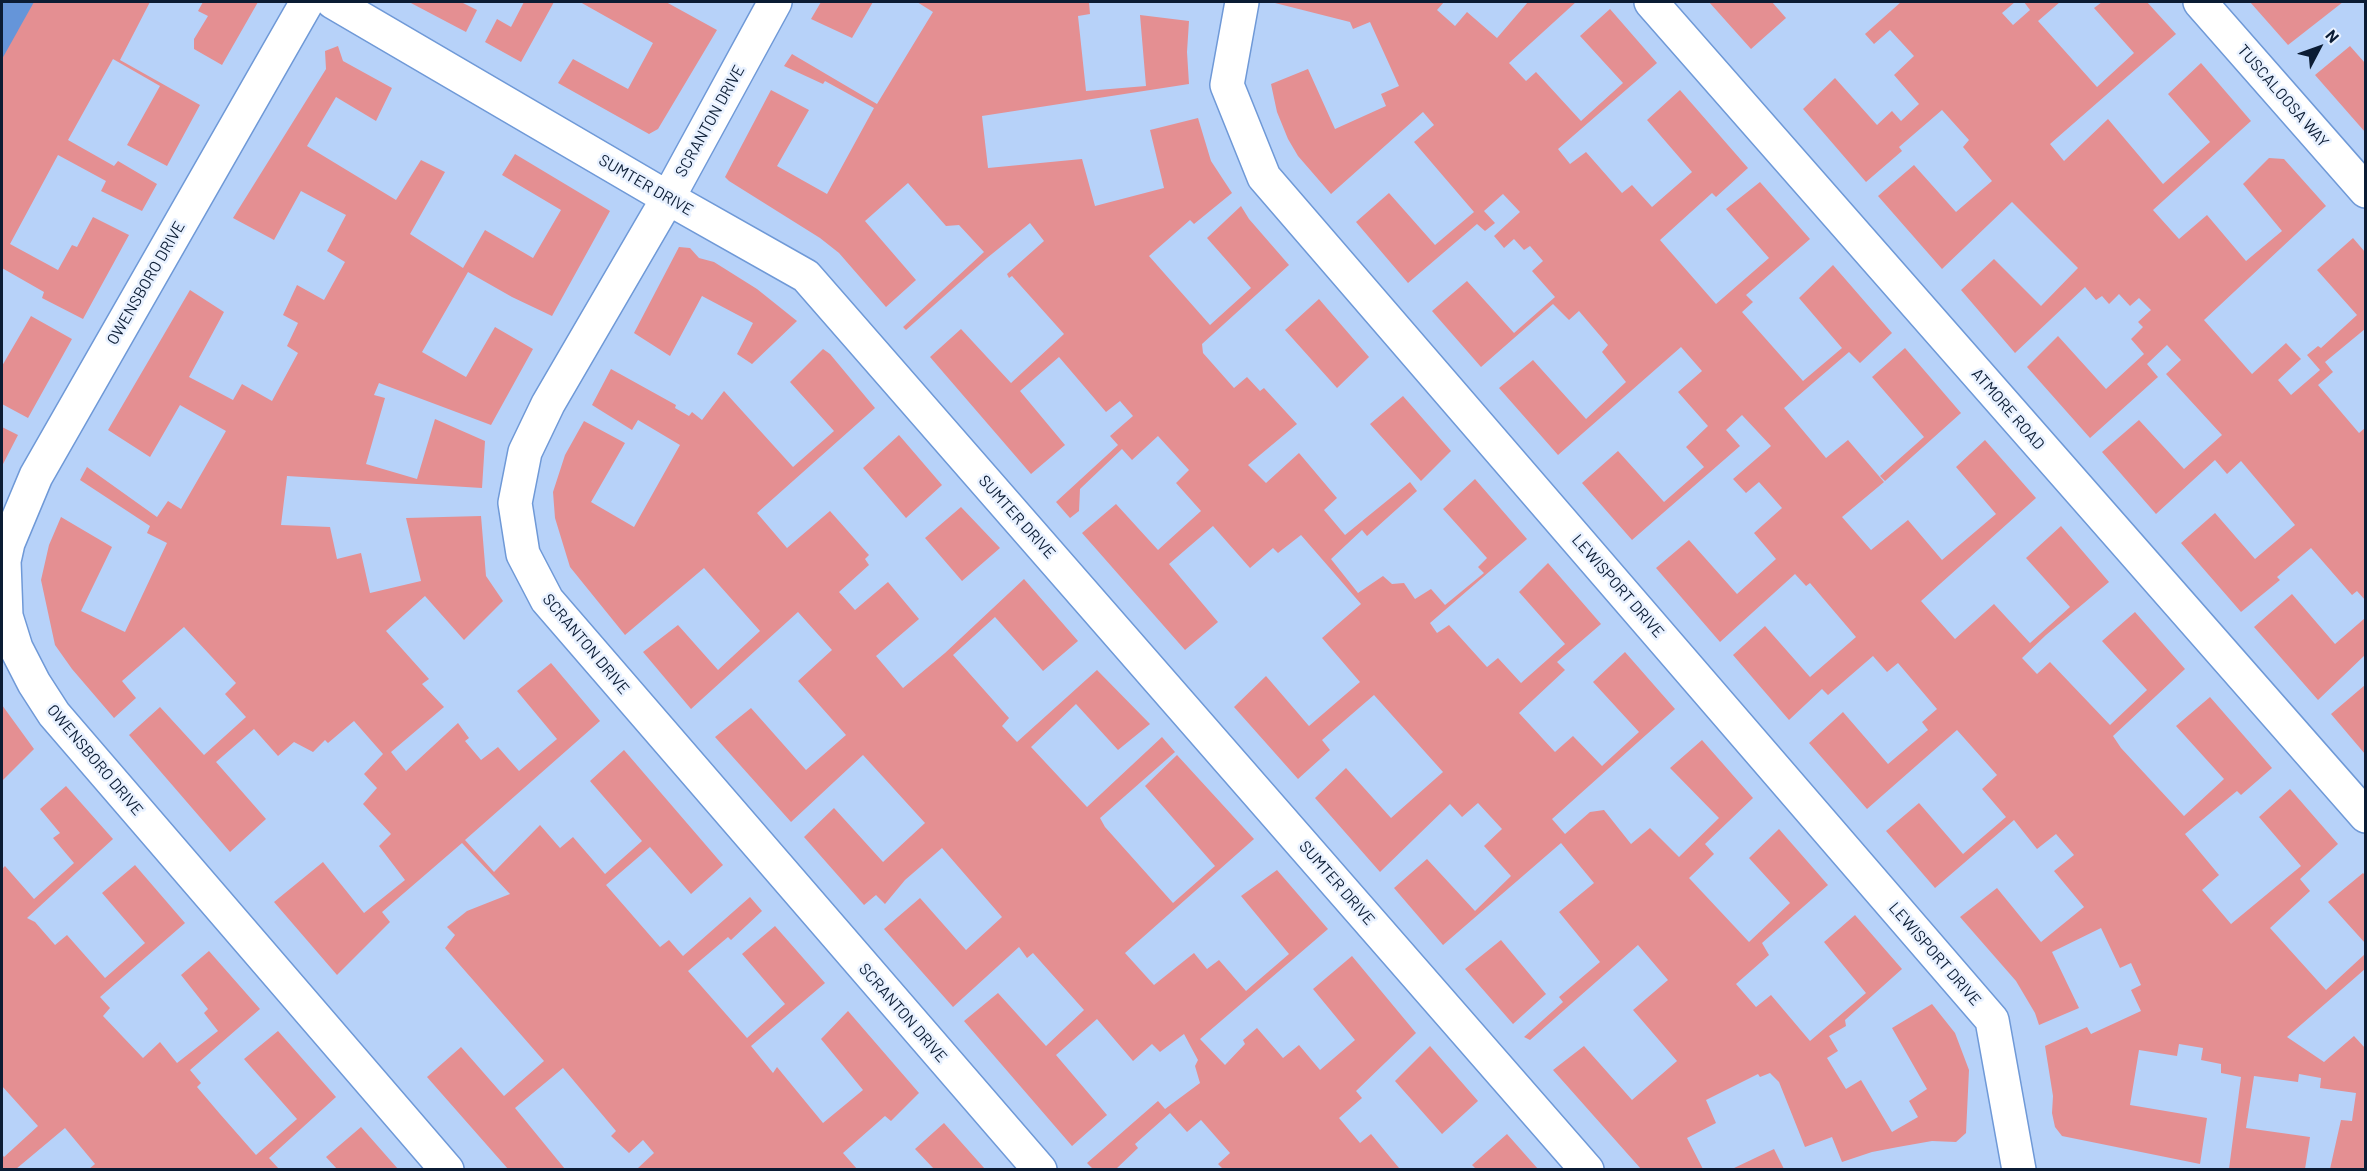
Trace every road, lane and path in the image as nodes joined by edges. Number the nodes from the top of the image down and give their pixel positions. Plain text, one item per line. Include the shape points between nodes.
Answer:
1 (307, 2) edge
2 (333, 2) edge
3 (775, 2) edge
4 (1242, 2) edge
5 (1651, 2) edge
6 (2200, 2) edge
7 (2366, 191) edge
8 (668, 198) junction
9 (2366, 816) edge
10 (447, 1170) edge
11 (1040, 1170) edge
12 (1587, 1170) edge
13 (2019, 1170) edge

1 - 10 street, OWENSBORO DRIVE via 36,476 4,561 6,616 16,648 54,714
2 - 8 street, SUMTER DRIVE
3 - 8 street, SCRANTON DRIVE
4 - 13 street, LEWISPORT DRIVE via 1227,85 1264,177 1992,1020
5 - 9 street, ATMORE ROAD
6 - 7 street, TUSCALOOSA WAY
8 - 11 street, SCRANTON DRIVE via 553,395 525,452 515,503 523,554 547,600
8 - 12 street, SUMTER DRIVE via 806,276

